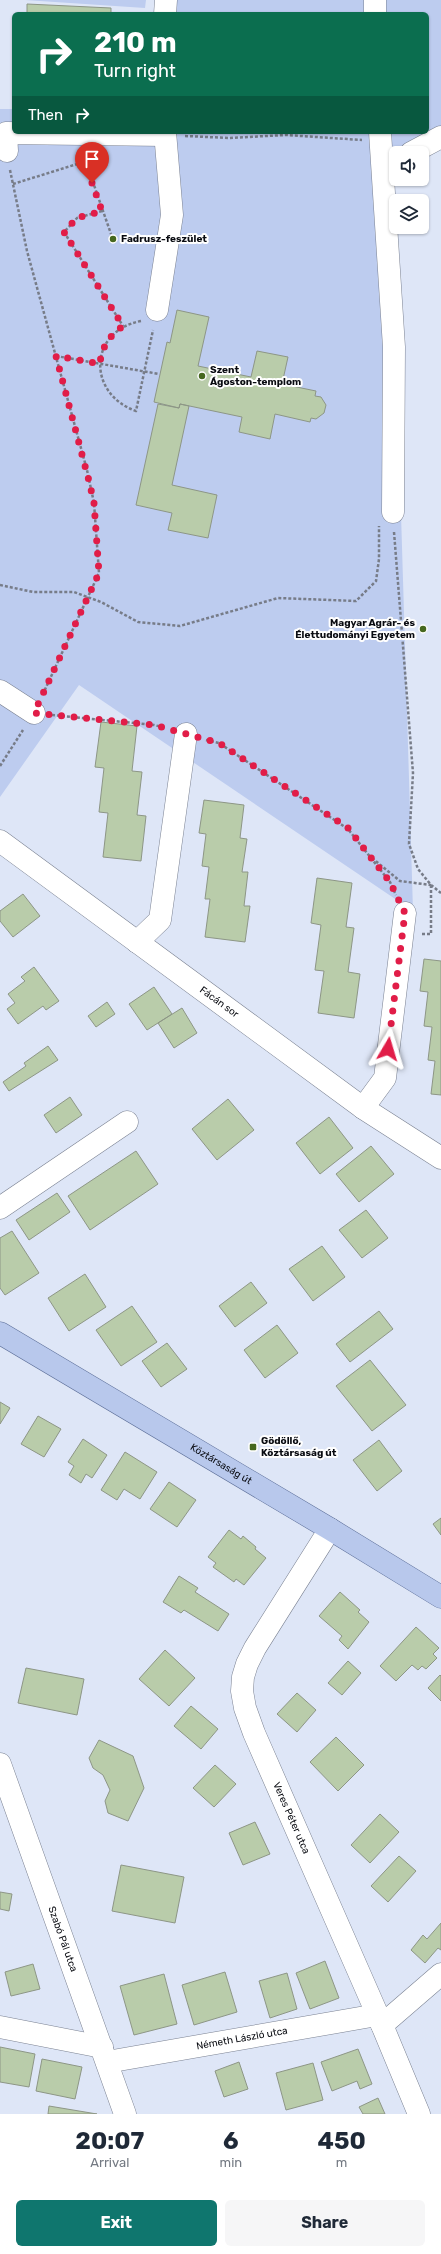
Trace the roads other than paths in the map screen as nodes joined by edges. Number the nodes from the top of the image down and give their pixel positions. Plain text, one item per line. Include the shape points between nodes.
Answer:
1 (166, 0) edge
2 (375, 0) edge
3 (165, 12) edge
4 (375, 12) edge
5 (12, 133) edge
6 (165, 134) edge
7 (380, 136) edge
8 (441, 137) edge
9 (424, 146) edge
10 (6, 151) road end
11 (389, 165) edge
12 (390, 186) edge
13 (156, 316) road end
14 (392, 512) road end
15 (0, 691) edge
16 (34, 713) road end
17 (186, 734) road end
18 (0, 841) edge
19 (405, 913) road end
20 (137, 942) junction
21 (363, 1108) junction
22 (127, 1122) dead end
23 (441, 1158) edge
24 (0, 1208) edge
25 (0, 1333) edge
26 (330, 1529) junction
27 (441, 1598) edge
28 (0, 1764) edge
29 (441, 1974) edge
30 (380, 2020) junction
31 (0, 2026) edge
32 (105, 2055) junction
33 (125, 2114) edge
34 (419, 2114) edge

1 - 3 street
2 - 4 street
5 - 10 street via 6,133
6 - 13 street via 172,215
7 - 11 street
8 - 9 street
12 - 14 street via 394,348
15 - 16 street
17 - 20 street via 160,920
18 - 20 street, Fácán sor
19 - 21 street via 385,1078
20 - 21 street, Fácán sor
21 - 23 street, Fácán sor
22 - 24 street
25 - 26 main road, Köztársaság út
26 - 27 main road, Köztársaság út
26 - 30 street, Veres Péter utca via 255,1648 243,1677 242,1691 254,1733
28 - 32 street, Szabó Pál utca
29 - 30 street
30 - 32 street, Németh László utca
30 - 34 street, Veres Péter utca
31 - 32 street, Németh László utca
32 - 33 street, Szabó Pál utca

